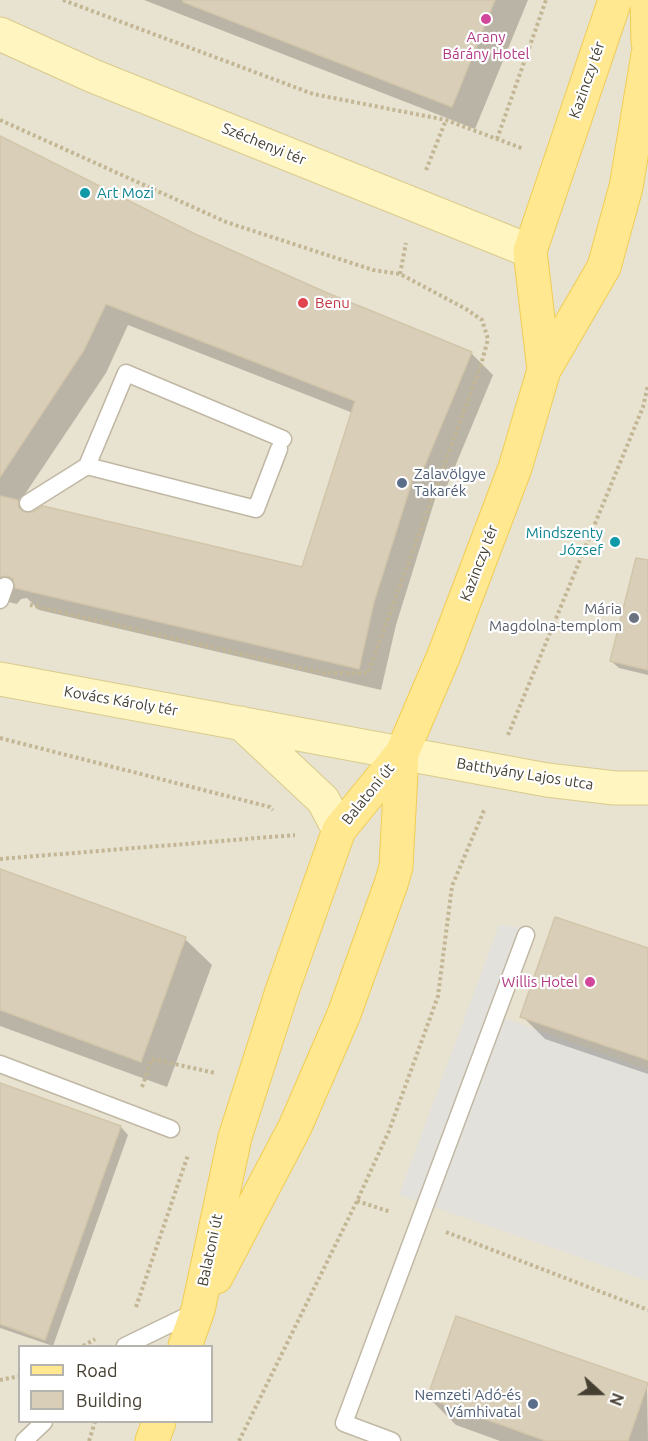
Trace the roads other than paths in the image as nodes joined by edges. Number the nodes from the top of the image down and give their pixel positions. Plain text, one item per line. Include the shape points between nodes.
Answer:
1 (615, 0) edge
2 (647, 0) edge
3 (0, 34) edge
4 (648, 42) edge
5 (648, 54) edge
6 (530, 251) junction
7 (544, 370) junction
8 (87, 466) junction
9 (28, 502) dead end
10 (0, 679) edge
11 (241, 723) junction
12 (402, 753) junction
13 (648, 788) edge
14 (339, 830) junction
15 (526, 935) dead end
16 (0, 1064) edge
17 (171, 1129) dead end
18 (198, 1310) junction
19 (129, 1345) edge
20 (186, 1345) edge
21 (43, 1423) edge
22 (159, 1423) edge
23 (25, 1441) edge
24 (152, 1441) edge
25 (392, 1441) edge

1 - 6 main road, Kazinczy tér
2 - 4 main road
3 - 6 street, Széchenyi tér via 93,76
5 - 7 main road, Kazinczy tér via 626,187 604,267
6 - 7 main road, Kazinczy tér
7 - 12 main road, Kazinczy tér via 515,468
8 - 8 lane via 126,373 281,444 256,509
8 - 9 lane
10 - 11 street, Kovács Károly tér
11 - 12 street, Kovács Károly tér
11 - 14 street via 323,800
12 - 13 street, Batthyány Lajos utca via 547,780
12 - 14 main road, Balatoni út
12 - 18 main road, Balatoni út via 396,867 344,1014 295,1126
14 - 18 main road, Balatoni út via 235,1137
15 - 25 lane via 344,1423
16 - 17 lane
18 - 19 lane
18 - 20 main road, Balatoni út
21 - 23 lane
22 - 24 main road

